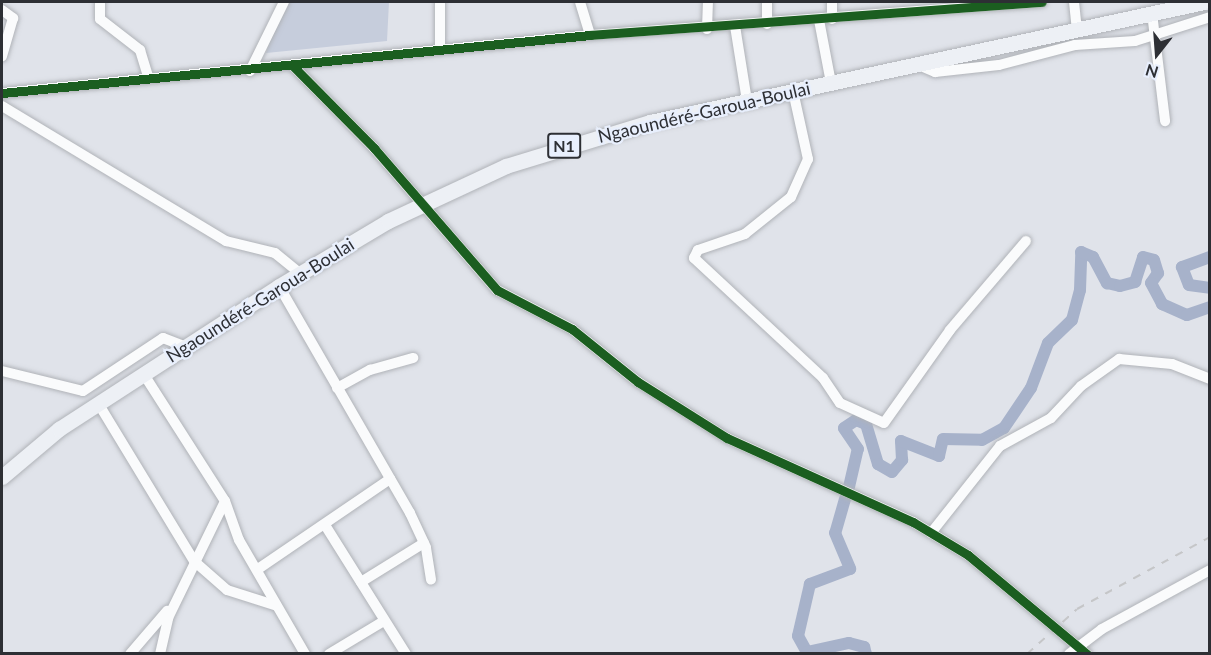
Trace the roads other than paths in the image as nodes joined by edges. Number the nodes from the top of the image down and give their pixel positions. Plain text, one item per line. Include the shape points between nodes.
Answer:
1 (100, 2) edge
2 (284, 2) edge
3 (440, 2) edge
4 (580, 2) edge
5 (708, 2) edge
6 (767, 2) edge
7 (832, 2) edge
8 (1042, 2) edge
9 (1074, 2) edge
10 (1204, 2) edge
11 (896, 7) edge
12 (2, 10) edge
13 (1152, 13) junction
14 (1209, 17) edge
15 (832, 19) junction
16 (819, 20) junction
17 (767, 24) junction
18 (735, 26) junction
19 (707, 29) junction
20 (1077, 29) junction
21 (1155, 31) junction
22 (590, 35) junction
23 (440, 49) junction
24 (2, 56) edge
25 (916, 64) junction
26 (292, 65) junction
27 (250, 71) junction
28 (148, 77) junction
29 (831, 83) junction
30 (793, 91) junction
31 (2, 93) edge
32 (747, 101) junction
33 (2, 106) edge
34 (1165, 121) dead end
35 (421, 204) junction
36 (1026, 241) dead end
37 (301, 274) junction
38 (279, 286) junction
39 (186, 347) junction
40 (413, 358) dead end
41 (2, 371) edge
42 (143, 373) junction
43 (1209, 379) edge
44 (337, 388) junction
45 (98, 404) junction
46 (2, 477) edge
47 (390, 479) junction
48 (225, 501) junction
49 (325, 525) junction
50 (931, 533) junction
51 (424, 543) junction
52 (184, 546) junction
53 (194, 561) junction
54 (258, 568) junction
55 (1209, 570) edge
56 (431, 580) dead end
57 (361, 582) junction
58 (184, 583) junction
59 (175, 603) junction
60 (277, 606) junction
61 (384, 621) junction
62 (162, 640) junction
63 (1072, 650) edge
64 (130, 654) edge
65 (160, 654) edge
66 (168, 654) edge
67 (305, 654) edge
68 (328, 654) edge
69 (406, 654) edge
70 (1087, 654) edge

1 - 28 street via 100,20 140,50
2 - 27 street
3 - 23 street
4 - 22 street
5 - 19 street
6 - 17 street
7 - 15 street
8 - 11 street
9 - 20 street
10 - 13 highway, Ngaoundéré-Garoua-Boulai / N1
11 - 15 street
12 - 24 street via 13,18
13 - 20 highway, Ngaoundéré-Garoua-Boulai / N1
13 - 21 street
14 - 21 street
15 - 16 street
16 - 17 street
16 - 29 street
17 - 18 street
18 - 19 street
18 - 32 street
19 - 22 street
20 - 25 highway, Ngaoundéré-Garoua-Boulai / N1
21 - 25 street via 1131,41 1075,45 999,65 935,72
21 - 34 street
22 - 23 street
23 - 26 street
25 - 29 highway, Ngaoundéré-Garoua-Boulai / N1
26 - 27 street
26 - 35 street
27 - 28 street
28 - 31 street
29 - 30 highway, Ngaoundéré-Garoua-Boulai / N1
30 - 32 highway, Ngaoundéré-Garoua-Boulai / N1
30 - 36 street via 808,159 791,197 745,234 698,250 694,258 823,378 840,403 884,423 950,330
32 - 35 highway, Ngaoundéré-Garoua-Boulai / N1 via 551,149
33 - 37 street via 226,241 275,253
35 - 37 highway, Ngaoundéré-Garoua-Boulai / N1
35 - 50 street via 497,290 572,329 638,382 756,454
37 - 38 highway, Ngaoundéré-Garoua-Boulai / N1
38 - 39 highway, Ngaoundéré-Garoua-Boulai / N1
38 - 44 street
39 - 41 street via 163,338 83,391
39 - 42 highway, Ngaoundéré-Garoua-Boulai / N1
40 - 44 street via 370,370
42 - 45 highway, Ngaoundéré-Garoua-Boulai / N1
42 - 48 street
43 - 50 street via 1172,364 1115,362 1051,418 1000,446
44 - 47 street
45 - 46 highway, Ngaoundéré-Garoua-Boulai / N1
45 - 52 street
47 - 49 street
47 - 51 street
48 - 53 street
48 - 54 street via 239,540
49 - 54 street
49 - 57 street
50 - 63 street via 1023,596
51 - 56 street
51 - 57 street
52 - 53 street
52 - 58 street
53 - 58 street
53 - 60 street via 227,590
54 - 60 street
55 - 63 street
57 - 61 street
58 - 59 street
59 - 62 street
59 - 64 street
60 - 67 street
61 - 68 street
61 - 69 street
62 - 65 street
62 - 66 street
63 - 70 street

